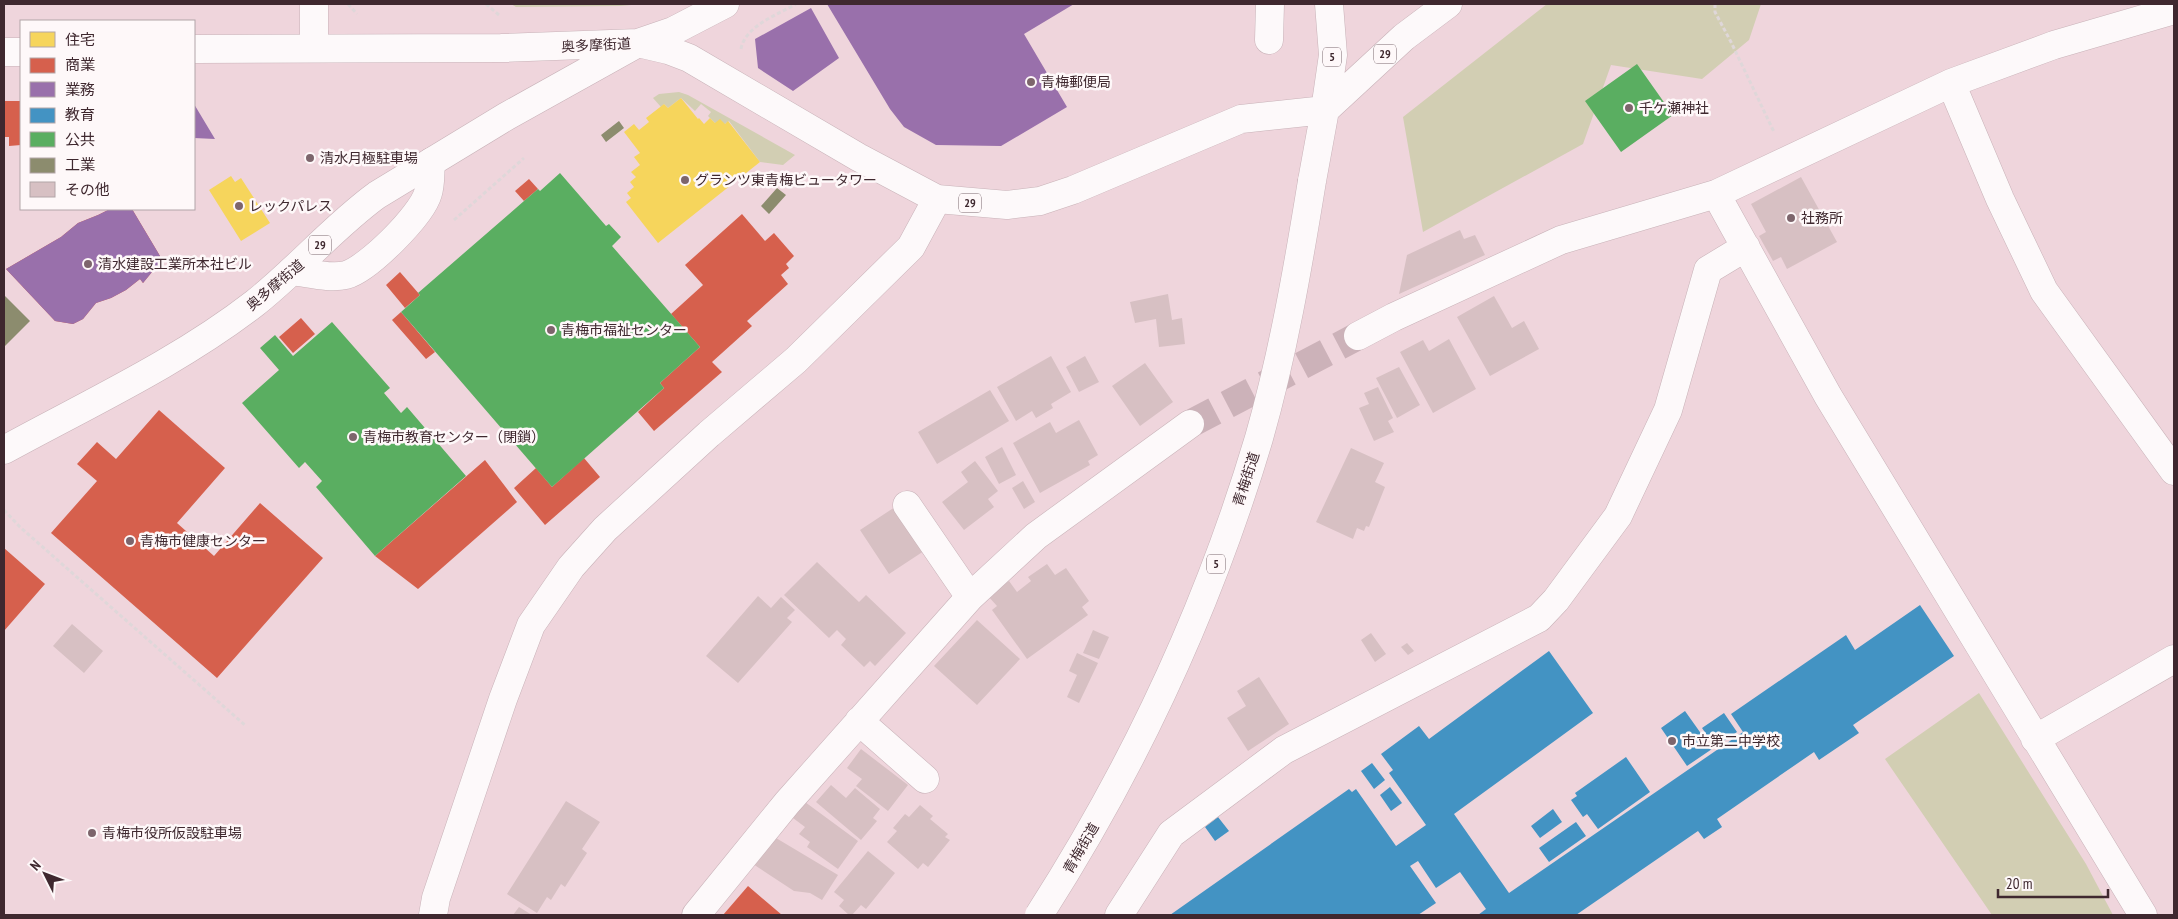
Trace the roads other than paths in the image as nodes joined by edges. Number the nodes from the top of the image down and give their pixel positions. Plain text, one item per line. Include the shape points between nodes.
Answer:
1 (314, 4) edge
2 (725, 4) edge
3 (1270, 4) edge
4 (1329, 4) edge
5 (1448, 4) edge
6 (2174, 10) edge
7 (1269, 40) dead end
8 (638, 43) junction
9 (314, 48) junction
10 (195, 49) edge
11 (4, 52) edge
12 (20, 52) edge
13 (1951, 83) junction
14 (1325, 110) junction
15 (431, 162) junction
16 (1716, 194) junction
17 (937, 198) junction
18 (1746, 247) junction
19 (292, 271) junction
20 (1358, 336) tunnel mouth
21 (1190, 424) tunnel mouth
22 (4, 450) edge
23 (2174, 471) edge
24 (907, 505) dead end
25 (970, 596) junction
26 (2174, 659) edge
27 (859, 721) junction
28 (2035, 739) junction
29 (925, 779) dead end
30 (433, 915) edge
31 (696, 915) edge
32 (1039, 915) edge
33 (1119, 915) edge
34 (2143, 915) edge

1 - 9 street
2 - 8 street, 奥多摩街道 / 29
3 - 7 street
4 - 14 street, 青梅街道 / 5 via 1333,55
5 - 14 street, 29 via 1404,36
6 - 13 street via 2054,45
8 - 9 street, 奥多摩街道 / 29 via 501,48
8 - 15 street, 奥多摩街道 / 29
8 - 17 street, 29 via 689,58 858,157
9 - 10 street, 奥多摩街道 / 29
11 - 12 street
13 - 16 street
13 - 23 street via 2000,199 2044,291
14 - 17 street, 29 via 1241,119 1040,201 1007,205
14 - 32 street, 青梅街道 / 5, bridge via 1285,330 1264,417 1221,551 1182,648 1115,787
15 - 19 street, 奥多摩街道 / 29 via 358,210
15 - 19 street via 428,194 409,223 376,257 346,275
16 - 18 street
16 - 20 street via 1561,240
17 - 30 street via 911,248 796,360 605,529 571,567 531,625 503,699
18 - 28 street via 1828,396
18 - 33 street via 1708,270 1668,410 1618,516 1556,600 1539,618 1284,750 1171,834
19 - 22 street, 奥多摩街道 / 29 via 255,303 200,341
21 - 25 street via 1036,536
24 - 25 street
25 - 27 street
26 - 28 street
27 - 29 street
27 - 31 street
28 - 34 street

